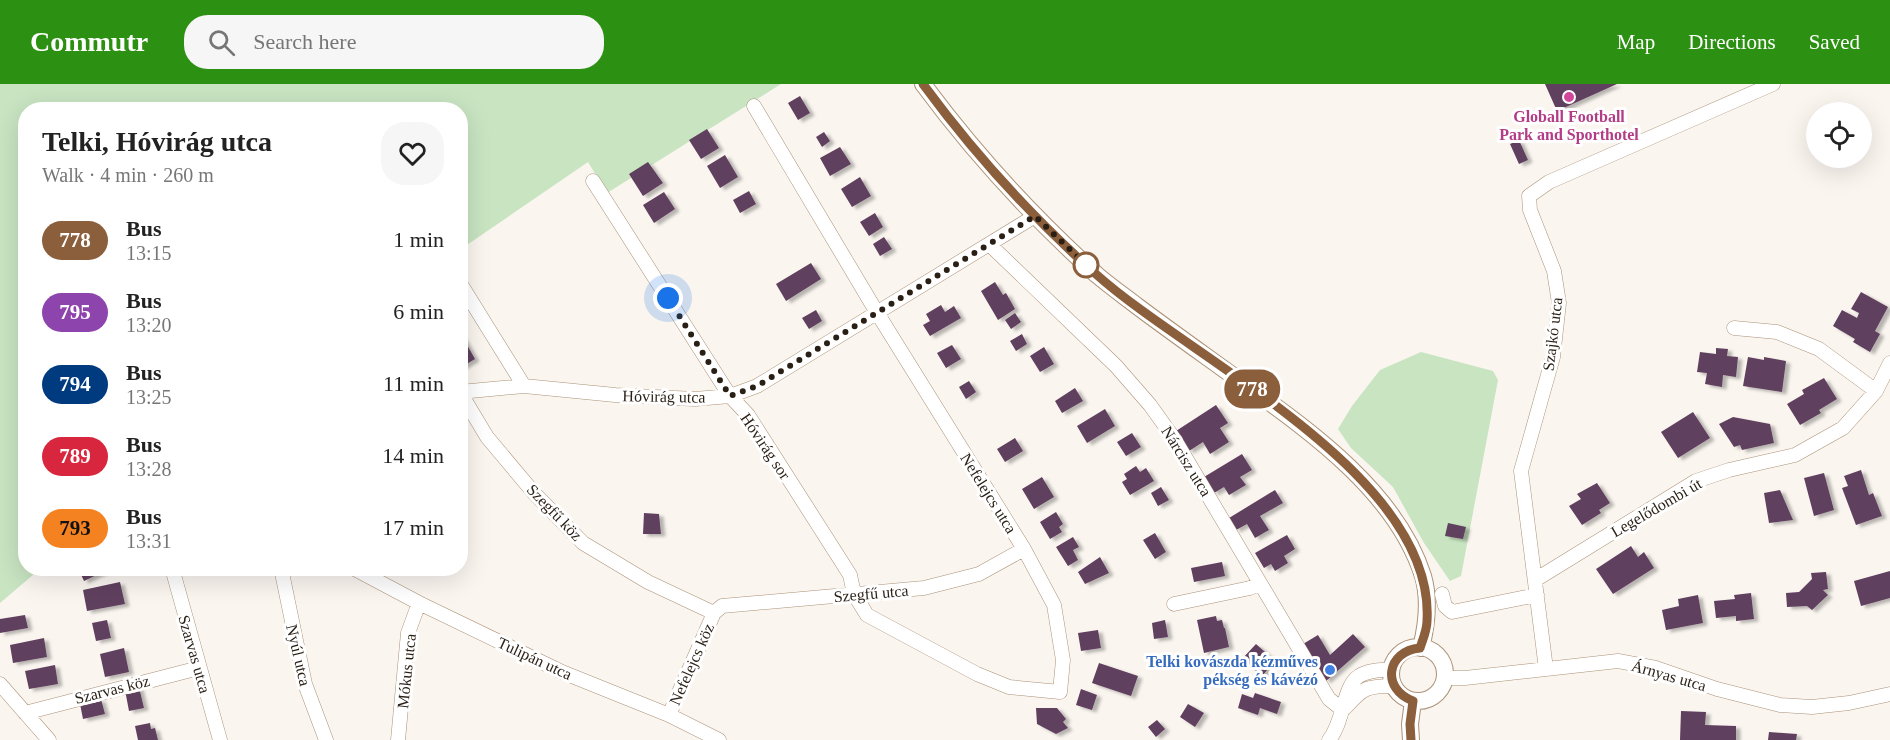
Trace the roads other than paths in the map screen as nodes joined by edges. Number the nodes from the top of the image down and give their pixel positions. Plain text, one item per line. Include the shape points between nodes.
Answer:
1 (923, 84) edge
2 (1773, 84) edge
3 (754, 106) dead end
4 (593, 182) dead end
5 (1035, 216) junction
6 (989, 244) junction
7 (468, 296) edge
8 (876, 311) junction
9 (1734, 328) dead end
10 (1890, 363) edge
11 (524, 386) junction
12 (468, 391) edge
13 (1876, 391) junction
14 (730, 396) junction
15 (468, 405) edge
16 (1024, 549) junction
17 (174, 576) edge
18 (283, 576) edge
19 (368, 576) edge
20 (1535, 579) junction
21 (1259, 584) junction
22 (854, 594) junction
23 (1442, 594) dead end
24 (1537, 595) junction
25 (420, 603) junction
26 (1174, 604) dead end
27 (714, 613) junction
28 (1420, 648) junction
29 (199, 668) junction
30 (1392, 669) junction
31 (1546, 669) junction
32 (1445, 678) junction
33 (0, 684) edge
34 (1394, 686) junction
35 (1890, 694) edge
36 (1413, 701) junction
37 (1343, 710) junction
38 (25, 713) junction
39 (669, 715) junction
40 (49, 740) edge
41 (220, 740) edge
42 (326, 740) edge
43 (398, 740) edge
44 (719, 740) edge
45 (1329, 740) edge
46 (1411, 740) edge

1 - 5 main road
2 - 20 street, Szajkó utca via 1549,182 1529,195 1530,210 1554,271 1559,303 1553,357 1521,471
3 - 8 street, Nefelejcs utca
4 - 14 street, Hóvirág sor
5 - 6 street, Hóvirág utca
5 - 28 main road via 1099,277 1283,413 1368,486 1404,534 1423,577 1427,623
6 - 8 street, Hóvirág utca
6 - 21 street, Nárcisz utca via 1116,366 1150,405 1175,440
7 - 11 street
8 - 14 street, Hóvirág utca via 757,386
8 - 16 street, Nefelejcs utca
9 - 13 street via 1777,332 1819,349
10 - 13 street, Legelődombi út
11 - 12 street, Hóvirág utca
11 - 14 street, Hóvirág utca via 672,398
13 - 20 street, Legelődombi út via 1843,428 1795,455 1696,481
14 - 22 street, Hóvirág sor via 748,415 850,575
15 - 27 street, Szegfű köz via 487,436 534,493 583,543 648,582
16 - 22 street, Szegfű utca via 979,574 924,588
16 - 22 street, Nefelejcs utca via 1054,605 1063,660 1060,692 1009,687 976,674 867,615
17 - 29 street, Szarvas utca
18 - 42 street, Nyúl utca via 305,684
19 - 25 street, Tulipán utca
20 - 24 street, Szajkó utca
21 - 26 street
21 - 37 street, Nárcisz utca via 1329,699
22 - 27 street, Szegfű utca via 722,606
23 - 24 street via 1445,606 1452,612
24 - 31 street, Szajkó utca
25 - 39 street, Tulipán utca via 562,672
25 - 43 street, Mókus utca via 408,633
27 - 39 street, Nefelejcs köz
28 - 30 main road via 1406,651
28 - 32 main road via 1439,658
29 - 38 street, Szarvas köz
29 - 41 street, Szarvas utca
30 - 34 main road
30 - 37 street via 1359,676 1349,687
31 - 32 street, Árnyas utca
31 - 35 street, Árnyas utca via 1618,661 1656,668 1725,692 1780,705 1812,707
32 - 36 main road via 1435,696
33 - 38 street
34 - 36 main road
34 - 37 street via 1376,686 1359,692
36 - 46 main road
37 - 45 street
38 - 40 street
39 - 44 street, Tulipán utca

